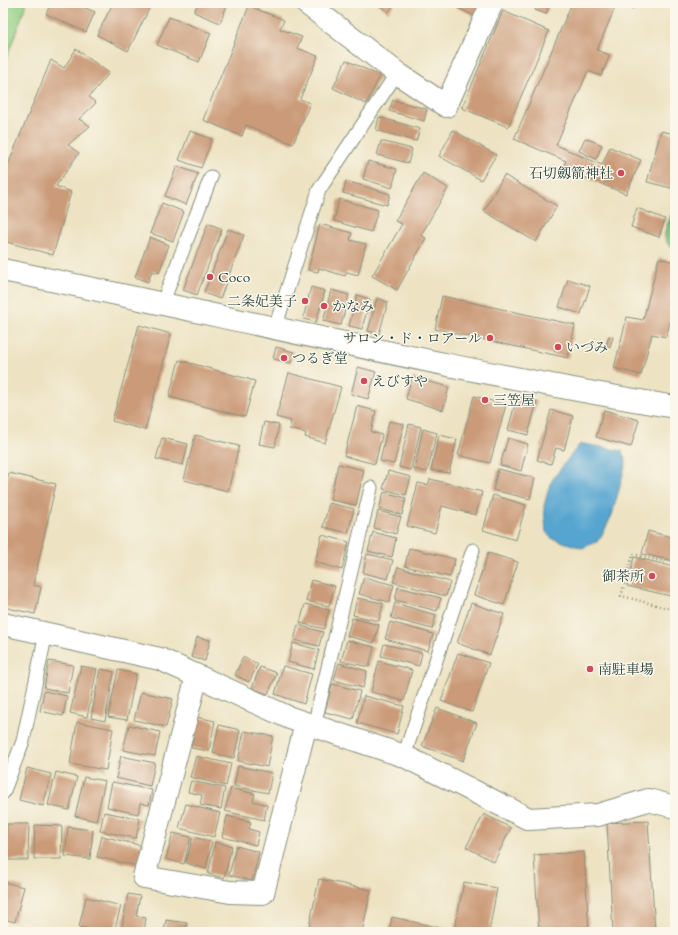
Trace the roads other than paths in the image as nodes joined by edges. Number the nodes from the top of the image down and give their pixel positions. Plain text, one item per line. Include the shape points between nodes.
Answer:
1 (306, 3) edge
2 (492, 3) edge
3 (397, 73) junction
4 (211, 176) dead end
5 (3, 270) edge
6 (162, 304) junction
7 (275, 328) junction
8 (675, 407) edge
9 (371, 488) dead end
10 (473, 550) dead end
11 (3, 624) edge
12 (46, 633) junction
13 (197, 676) junction
14 (310, 725) junction
15 (404, 756) junction
16 (3, 793) edge
17 (675, 807) edge

1 - 3 street
2 - 3 street via 446,106
3 - 7 lane via 319,190
4 - 6 lane
5 - 6 street
6 - 7 street
7 - 8 street via 590,393
9 - 14 lane
10 - 15 lane
11 - 12 street
12 - 13 street via 160,659
12 - 16 lane via 23,740
13 - 14 street
13 - 14 street via 144,877 230,892 263,893
14 - 15 street
15 - 17 street via 529,819 598,815 648,800

